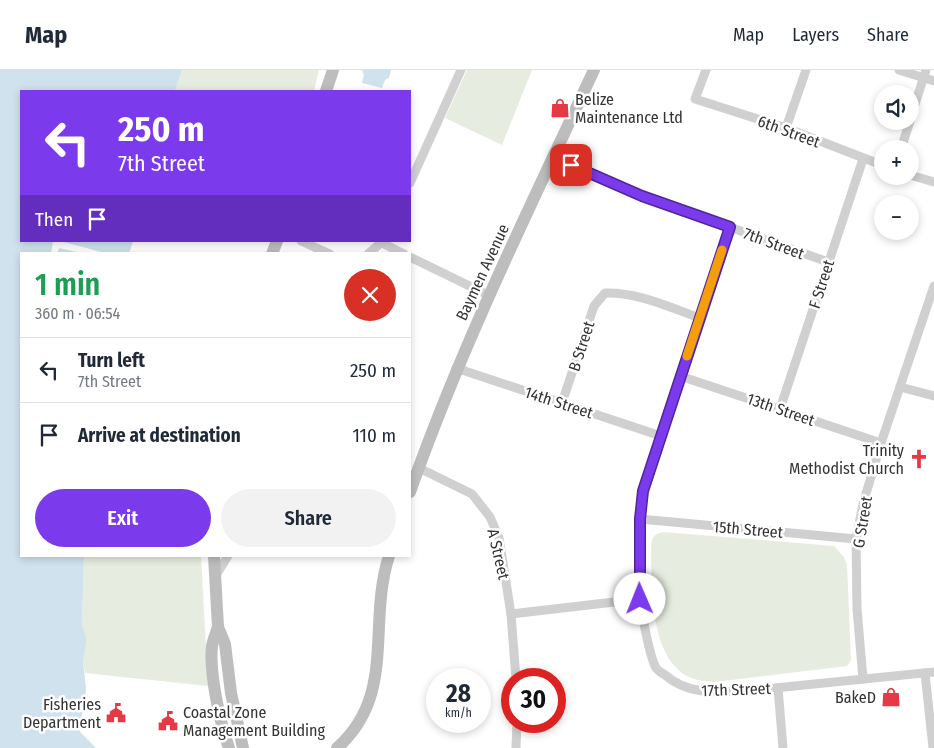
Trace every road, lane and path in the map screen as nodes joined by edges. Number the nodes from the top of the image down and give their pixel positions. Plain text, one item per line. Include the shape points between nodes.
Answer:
1 (333, 70) edge
2 (462, 70) edge
3 (594, 70) edge
4 (706, 70) edge
5 (806, 70) edge
6 (899, 70) edge
7 (925, 74) edge
8 (934, 81) edge
9 (326, 90) edge
10 (919, 93) edge
11 (786, 128) junction
12 (553, 157) junction
13 (863, 159) junction
14 (874, 163) edge
15 (919, 178) edge
16 (411, 181) edge
17 (934, 182) edge
18 (730, 227) junction
19 (303, 242) edge
20 (383, 242) edge
21 (326, 252) edge
22 (370, 252) edge
23 (400, 252) edge
24 (411, 257) edge
25 (828, 262) junction
26 (933, 292) edge
27 (488, 295) junction
28 (700, 318) junction
29 (456, 368) junction
30 (680, 376) junction
31 (900, 387) junction
32 (934, 396) edge
33 (562, 403) junction
34 (780, 409) junction
35 (660, 436) junction
36 (881, 443) junction
37 (419, 468) junction
38 (411, 489) edge
39 (640, 519) junction
40 (856, 539) junction
41 (214, 557) edge
42 (227, 557) edge
43 (388, 557) edge
44 (215, 578) junction
45 (640, 599) junction
46 (512, 614) junction
47 (218, 627) junction
48 (515, 668) edge
49 (929, 672) edge
50 (863, 679) junction
51 (778, 688) junction
52 (517, 733) edge
53 (229, 748) edge
54 (243, 748) edge
55 (337, 748) edge
56 (516, 748) edge
57 (783, 748) edge
58 (933, 748) edge

1 - 9 street
2 - 16 street
3 - 12 street, Baymen Avenue
4 - 11 street, 6th Street via 695,99
5 - 11 street
6 - 7 street
7 - 8 street
7 - 10 street
11 - 13 street, 6th Street
12 - 18 street, 7th Street via 642,196
12 - 27 street, Baymen Avenue
13 - 14 street, 6th Street
13 - 25 street, F Street
15 - 17 street
18 - 25 street, 7th Street
18 - 28 street, 17th Street
19 - 21 street
20 - 22 street
20 - 23 street
24 - 27 street
25 - 34 street, F Street
26 - 31 street, G Street
27 - 29 street, Baymen Avenue
28 - 30 street, 17th Street
28 - 33 street, B Street via 632,295 605,293 594,306
29 - 33 street, 14th Street
29 - 37 street, Baymen Avenue
30 - 34 street, 13th Street
30 - 35 street, 17th Street
31 - 32 street
31 - 36 street, G Street
33 - 35 street, 14th Street
34 - 36 street, 13th Street
35 - 39 street, 17th Street via 643,491
36 - 40 street, G Street
37 - 38 street, Baymen Avenue
37 - 46 street, A Street via 472,494 490,517 499,538
39 - 40 street, 15th Street
39 - 45 street, 17th Street
40 - 50 street, G Street
41 - 44 street
42 - 44 street
43 - 55 street via 382,584 374,688 361,720
44 - 47 street
45 - 46 street
45 - 51 street, 17th Street via 656,668 672,682 691,690 718,692
46 - 48 street, A Street
47 - 53 street via 212,646 212,667 219,713
47 - 54 street via 225,644
49 - 50 street, 17th Street
49 - 58 street
50 - 51 street, 17th Street
51 - 57 street
52 - 56 street

